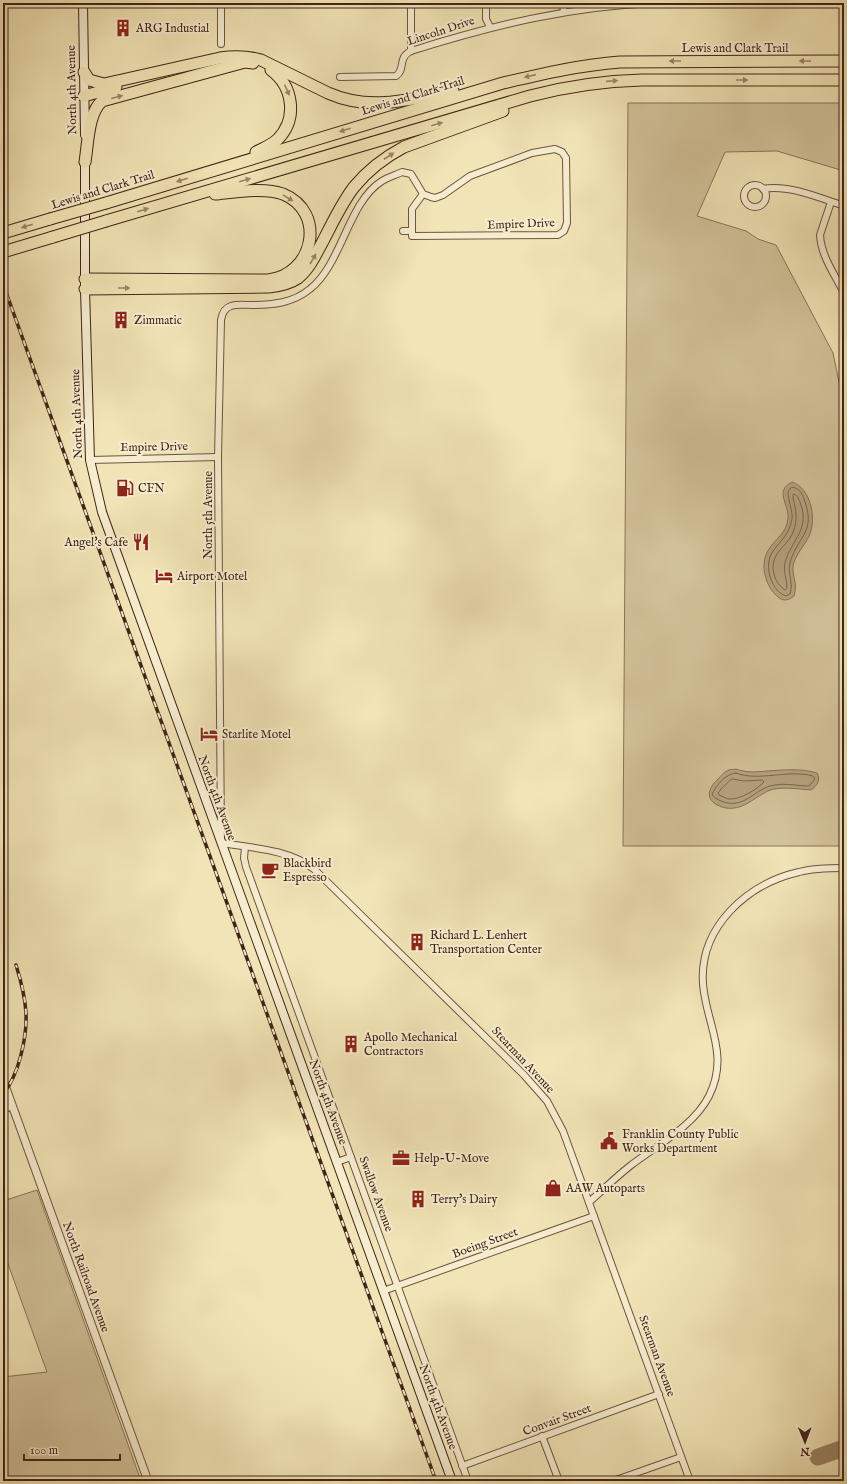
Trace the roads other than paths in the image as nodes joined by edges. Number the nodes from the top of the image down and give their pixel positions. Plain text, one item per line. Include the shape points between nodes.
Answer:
1 (83, 3) edge
2 (221, 3) edge
3 (411, 3) edge
4 (486, 3) edge
5 (562, 3) edge
6 (658, 3) edge
7 (564, 12) junction
8 (490, 27) junction
9 (221, 44) dead end
10 (411, 50) junction
11 (220, 58) junction
12 (844, 61) edge
13 (84, 72) junction
14 (340, 77) dead end
15 (844, 80) edge
16 (503, 83) junction
17 (574, 86) junction
18 (84, 96) junction
19 (102, 101) junction
20 (85, 162) junction
21 (219, 168) junction
22 (763, 189) dead end
23 (423, 194) junction
24 (181, 199) junction
25 (831, 202) junction
26 (844, 206) edge
27 (403, 231) dead end
28 (412, 231) junction
29 (3, 233) edge
30 (8, 251) edge
31 (85, 284) junction
32 (844, 293) edge
33 (218, 457) junction
34 (90, 460) junction
35 (221, 843) junction
36 (245, 847) junction
37 (844, 868) edge
38 (3, 1080) edge
39 (12, 1106) junction
40 (3, 1110) edge
41 (351, 1157) junction
42 (337, 1162) junction
43 (589, 1202) junction
44 (594, 1216) junction
45 (398, 1286) junction
46 (384, 1291) junction
47 (659, 1394) junction
48 (542, 1436) junction
49 (681, 1457) junction
50 (462, 1466) junction
51 (148, 1481) edge
52 (452, 1481) edge
53 (468, 1481) edge
54 (559, 1481) edge
55 (613, 1481) edge
56 (690, 1481) edge

1 - 13 main road, North 4th Avenue
2 - 9 street
3 - 10 street
4 - 8 street via 486,19
5 - 7 street
6 - 7 street, Lincoln Drive
7 - 8 street, Lincoln Drive
8 - 10 street, Lincoln Drive
10 - 14 street, Lincoln Drive via 402,59 400,72 396,76
11 - 13 highway via 104,84 89,80
11 - 16 highway via 242,57 261,60 336,97 370,104 390,103
11 - 18 highway
12 -> 16 highway, Lewis and Clark Trail via 620,62 577,67
13 - 18 main road, North 4th Avenue
17 -> 15 highway via 642,80
16 -> 21 highway, Lewis and Clark Trail
24 -> 17 highway via 530,96
31 -> 17 highway via 276,287 291,282 308,268 355,187 382,160 404,147
18 - 19 highway
18 - 20 main road, North 4th Avenue
19 - 20 highway via 96,105 92,118
19 -> 21 highway via 245,62 270,69 280,78 288,91 291,112 287,126 279,138 267,147
20 - 31 main road, North 4th Avenue
21 -> 29 highway, Lewis and Clark Trail, bridge
22 - 25 street via 772,187 791,190
23 - 28 street via 412,209
23 - 28 street, Empire Drive via 439,197 470,176 532,153 555,149 562,152 566,158 567,223 564,231 558,236 412,236
23 - 33 street, North 5th Avenue via 411,174 402,172 382,181 362,203 318,282 304,294 272,304 231,306 222,314
30 -> 24 highway, bridge
24 -> 31 highway via 238,191 269,191 283,194 300,207 307,220 310,241 306,254 298,266 280,278
25 - 26 street
25 - 32 street via 820,241
27 - 28 street
31 - 34 main road, North 4th Avenue
33 - 34 street, Empire Drive
33 - 35 street, North 5th Avenue
34 - 35 main road, North 4th Avenue via 102,512
35 - 36 street, Stearman Avenue
35 - 42 main road, North 4th Avenue
36 - 41 street, Swallow Avenue via 246,867
36 - 43 street, Stearman Avenue via 289,855 314,869 533,1083 559,1121
37 - 43 street via 807,870 772,881 740,901 727,913 707,948 703,971 704,992 718,1054 709,1095 697,1114 685,1125 622,1172
38 - 39 street, North Railroad Avenue
39 - 40 street
39 - 51 street, North Railroad Avenue
41 - 42 street
41 - 45 street, Swallow Avenue
42 - 46 main road, North 4th Avenue
43 - 44 street, Stearman Avenue
44 - 45 street, Boeing Street
44 - 47 street, Stearman Avenue
45 - 46 street, Boeing Street
45 - 50 street, Swallow Avenue
46 - 52 main road, North 4th Avenue
47 - 48 street, Convair Street
47 - 49 street, Stearman Avenue
48 - 50 street, Convair Street
48 - 54 street
49 - 55 street
49 - 56 street, Stearman Avenue
50 - 53 street, Swallow Avenue

